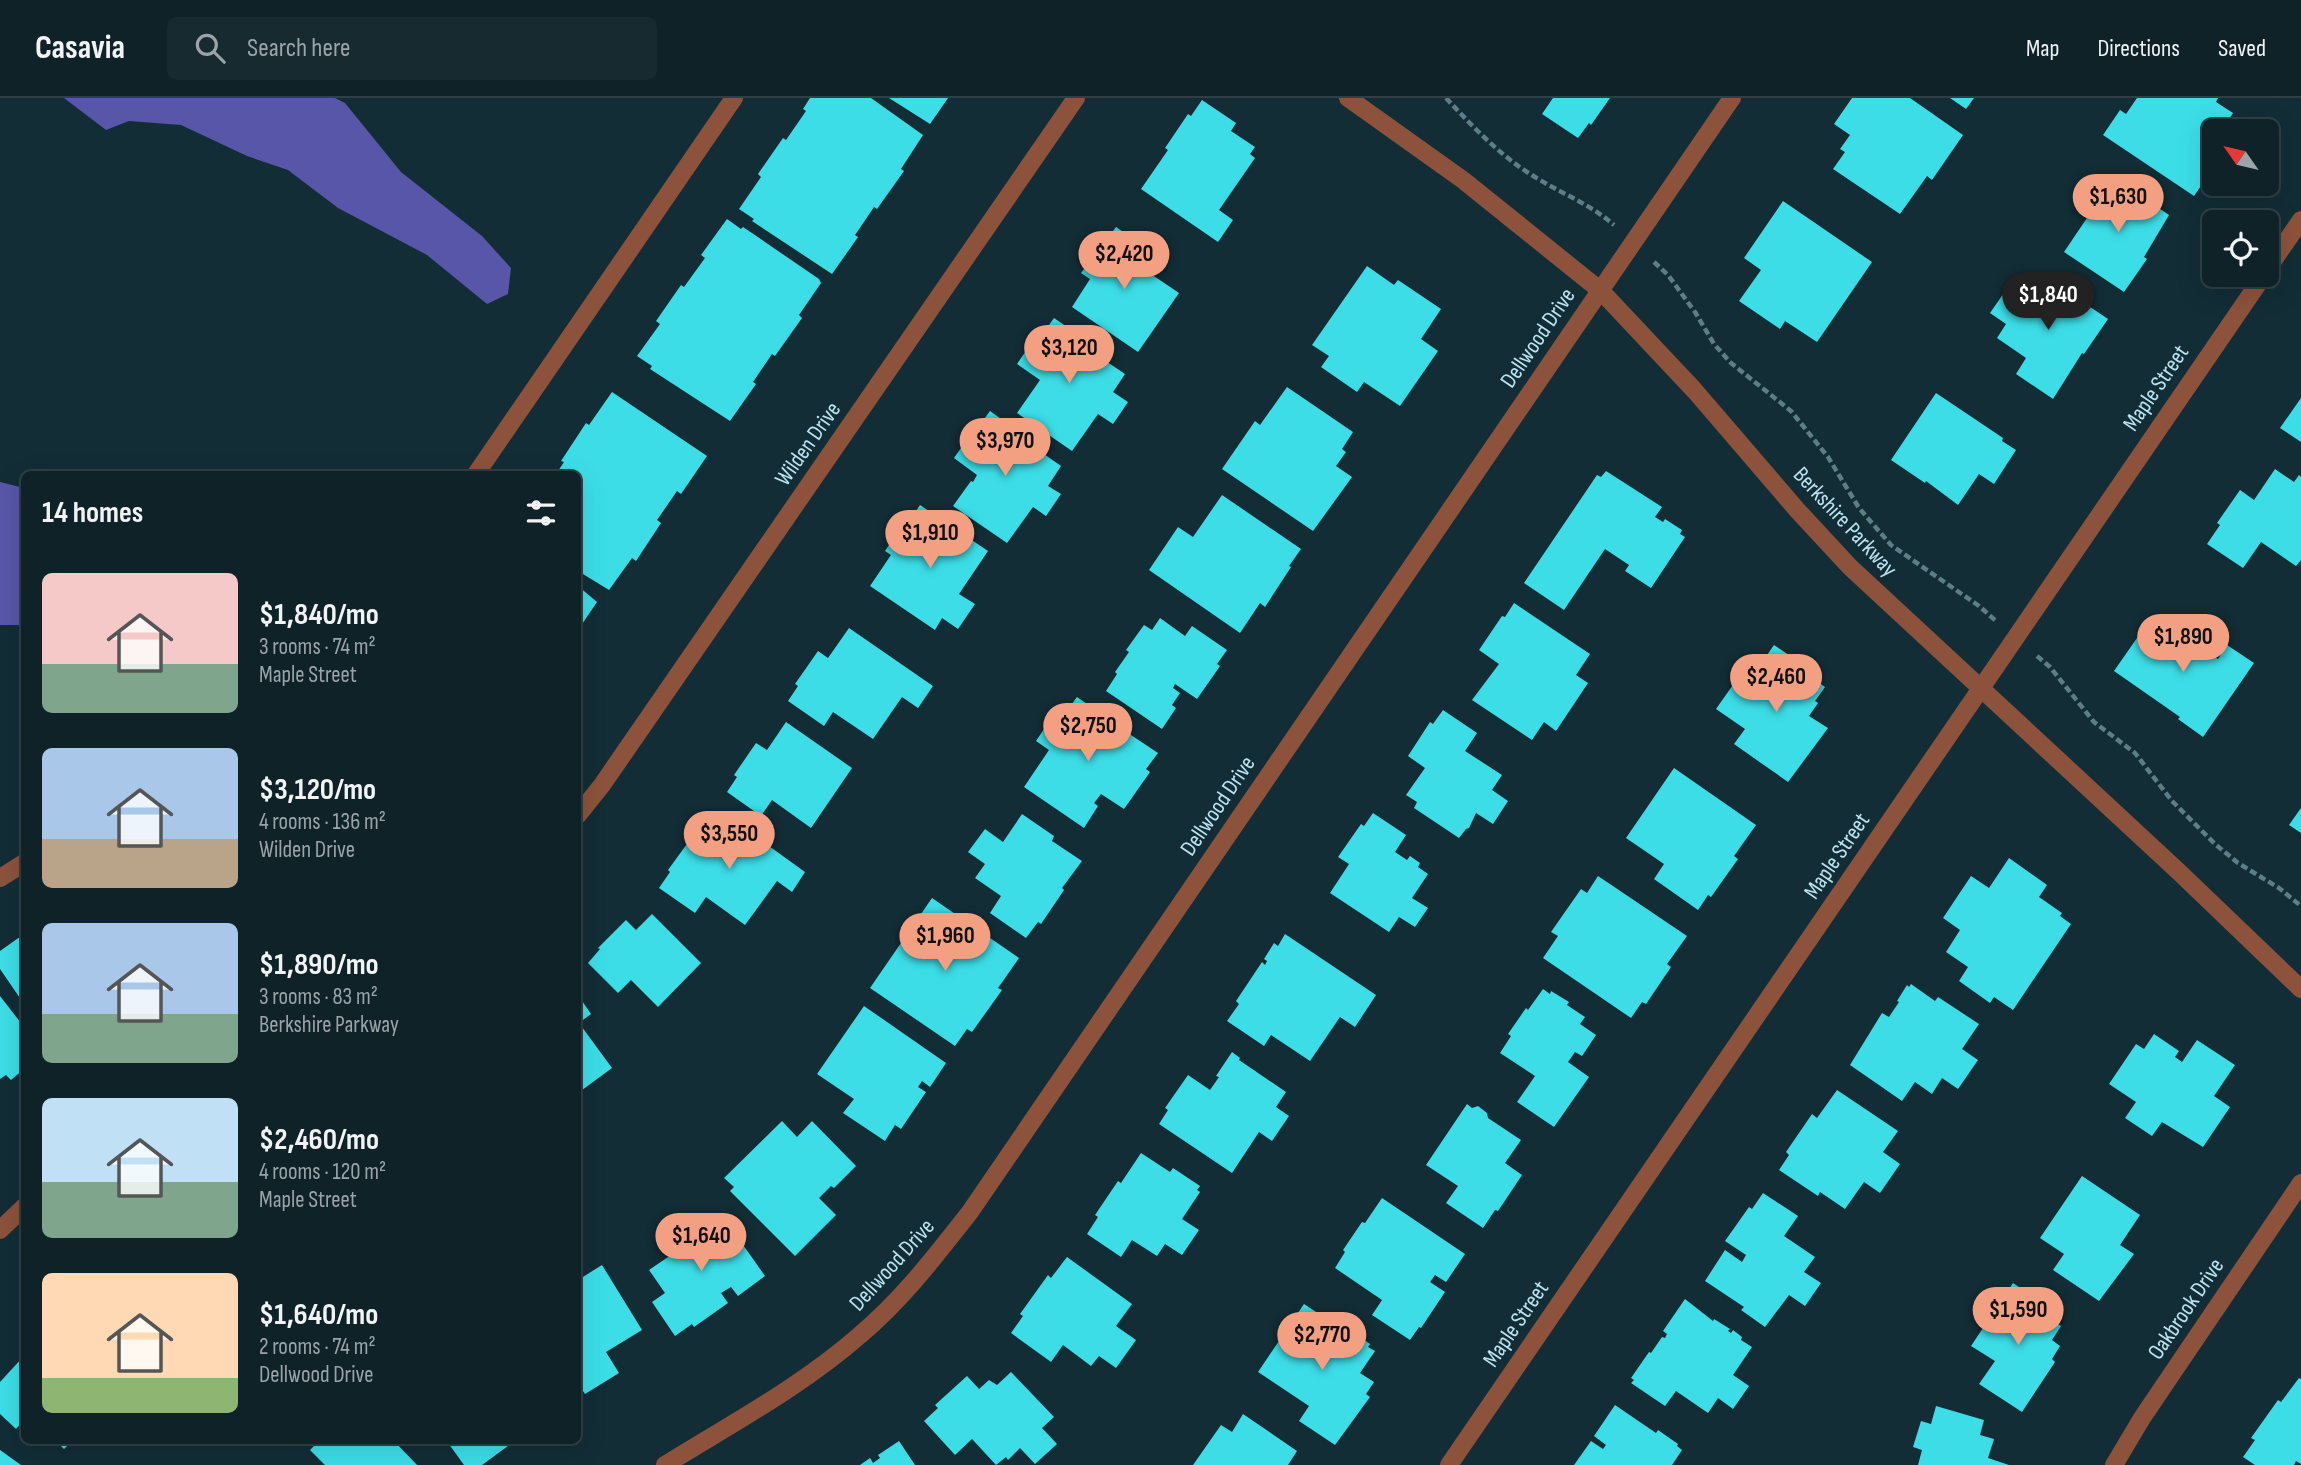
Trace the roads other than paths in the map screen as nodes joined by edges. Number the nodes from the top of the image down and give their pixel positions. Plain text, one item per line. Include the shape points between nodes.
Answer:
1 (734, 98) edge
2 (1076, 98) edge
3 (1348, 98) edge
4 (1732, 98) edge
5 (2301, 220) edge
6 (2279, 252) edge
7 (2255, 287) edge
8 (1601, 291) junction
9 (478, 471) edge
10 (1981, 688) junction
11 (581, 811) edge
12 (21, 865) edge
13 (0, 878) edge
14 (2301, 989) edge
15 (2301, 1183) edge
16 (21, 1210) edge
17 (0, 1230) edge
18 (666, 1465) edge
19 (1449, 1465) edge
20 (2114, 1465) edge

1 - 9 street
2 - 11 street, Wilden Drive
3 - 8 street, Berkshire Parkway via 1463,180
4 - 8 street, Dellwood Drive
5 - 6 street, Maple Street
7 - 10 street, Maple Street
8 - 10 street, Berkshire Parkway via 1850,567
8 - 18 street, Dellwood Drive via 978,1201 921,1274 860,1335 803,1378
10 - 14 street, Berkshire Parkway
10 - 19 street, Maple Street
12 - 13 street
15 - 20 street, Oakbrook Drive
16 - 17 street

